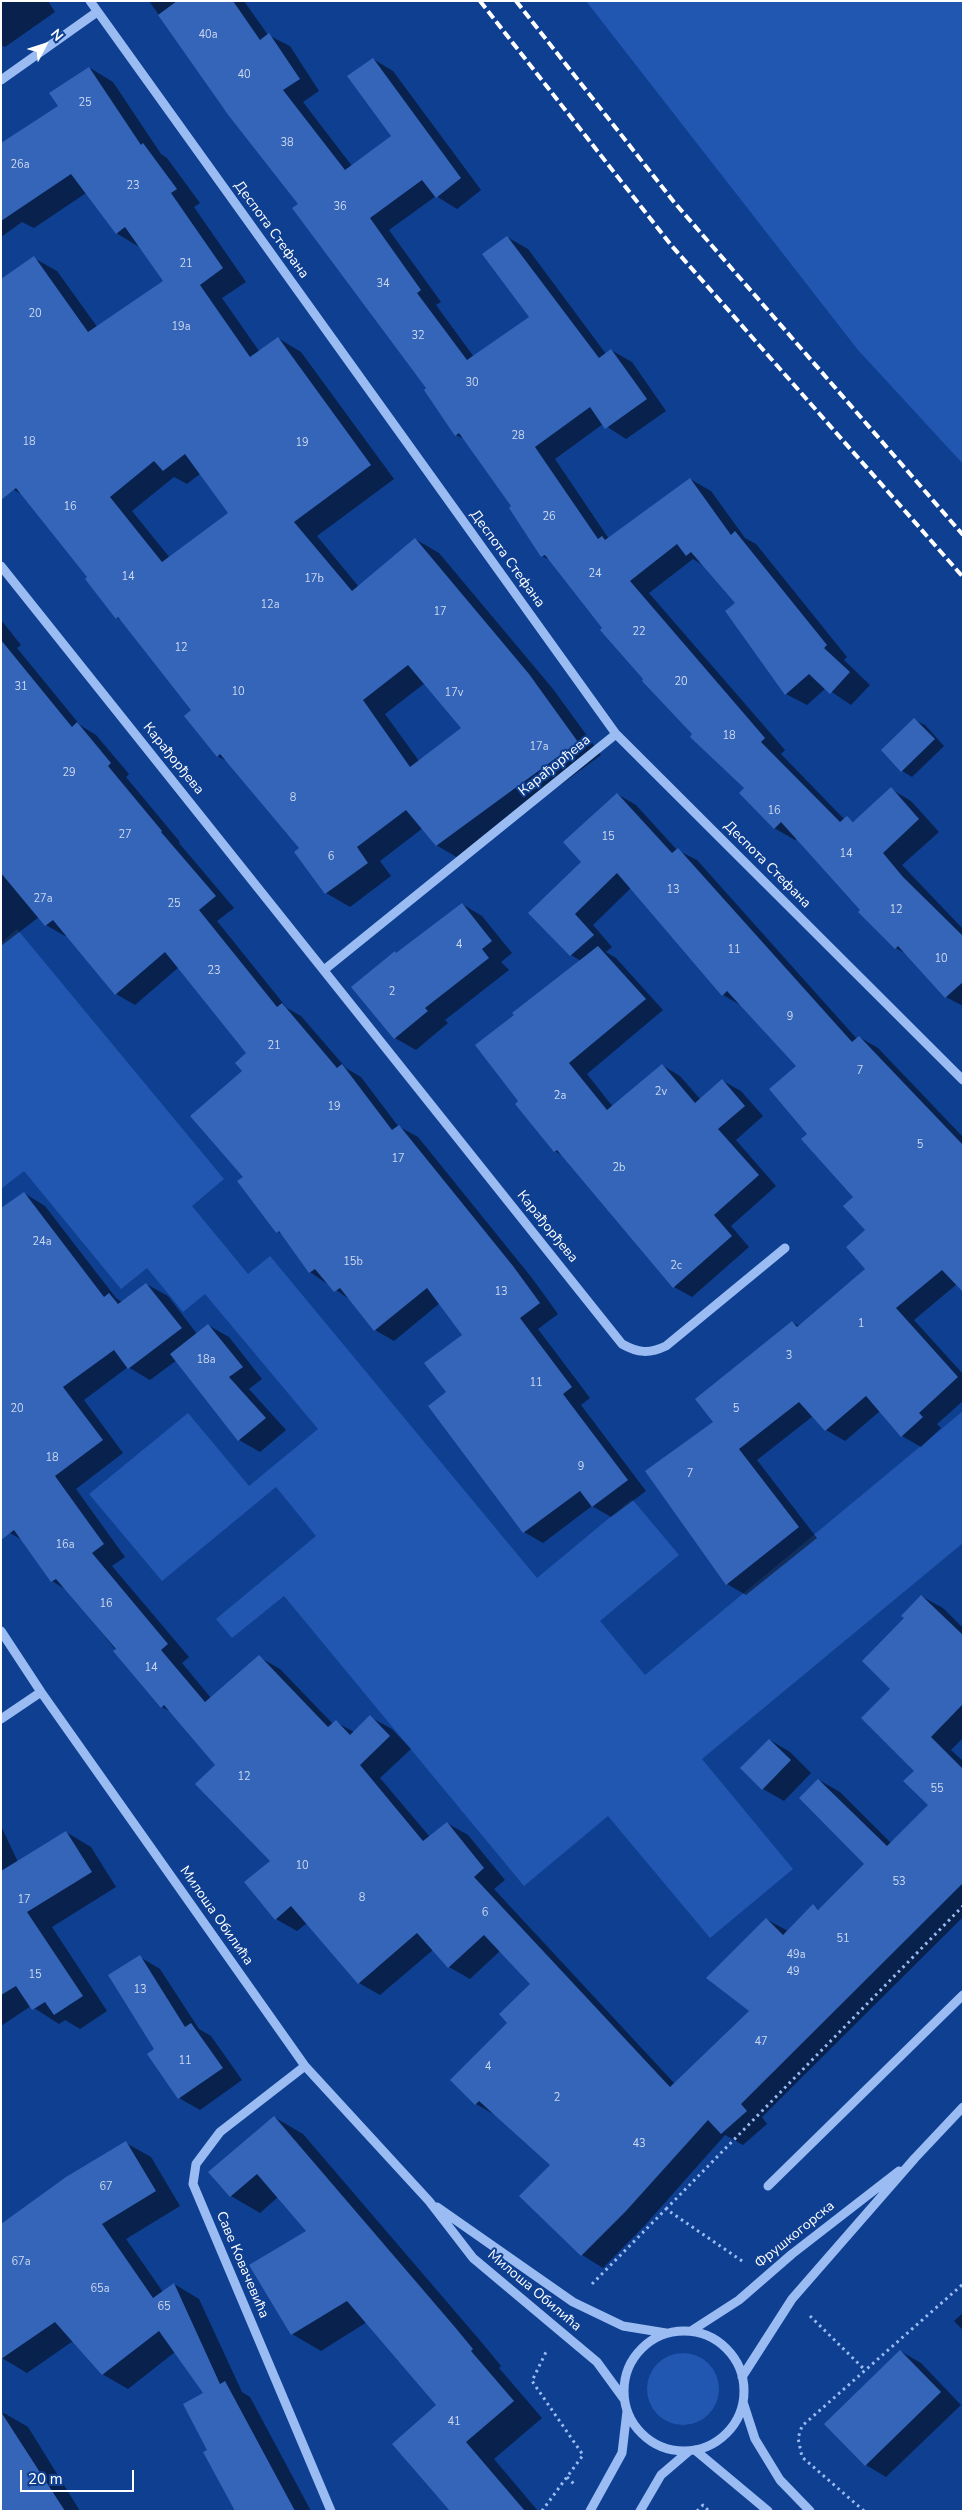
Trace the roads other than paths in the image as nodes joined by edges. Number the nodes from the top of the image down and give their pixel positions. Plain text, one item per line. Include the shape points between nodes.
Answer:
1 (90, 1) edge
2 (97, 12) junction
3 (1, 80) edge
4 (1, 566) edge
5 (616, 734) junction
6 (324, 970) junction
7 (963, 1080) edge
8 (785, 1248) dead end
9 (1, 1632) edge
10 (41, 1692) junction
11 (1, 1719) edge
12 (963, 1994) edge
13 (305, 2066) junction
14 (963, 2107) edge
15 (915, 2158) junction
16 (768, 2186) dead end
17 (429, 2201) junction
18 (690, 2331) junction
19 (666, 2333) junction
20 (742, 2377) junction
21 (624, 2399) junction
22 (743, 2401) junction
23 (627, 2411) junction
24 (692, 2450) junction
25 (331, 2511) edge
26 (590, 2511) edge
27 (640, 2511) edge
28 (768, 2511) edge
29 (810, 2511) edge

1 - 2 street, Деспота Стефана
2 - 3 street
2 - 5 street, Деспота Стефана
4 - 6 street, Карађорђева
5 - 6 street, Карађорђева
5 - 7 street, Деспота Стефана
6 - 8 street, Карађорђева via 622,1344 635,1352 643,1353 666,1346
9 - 10 street, Милоша Обилића
10 - 11 street
10 - 13 street, Милоша Обилића
12 - 16 street
13 - 17 street, Милоша Обилића
13 - 25 street, Саве Ковачевића via 220,2132 196,2164 193,2184
14 - 15 street, Фрушкогорска
15 - 18 street, Фрушкогорска via 792,2254 739,2300
15 - 20 street, Фрушкогорска via 792,2299
17 - 19 street, Милоша Обилића via 573,2302 623,2326
17 - 21 street, Милоша Обилића via 473,2258 597,2362
18 - 19 street
18 - 20 street via 724,2346
19 - 21 street via 637,2353 626,2375
20 - 22 street
21 - 23 street
22 - 24 street via 727,2433 707,2446
22 - 29 street via 755,2439 780,2480
23 - 24 street via 647,2438 667,2449
23 - 26 street via 622,2453
24 - 27 street via 661,2475
24 - 28 street

